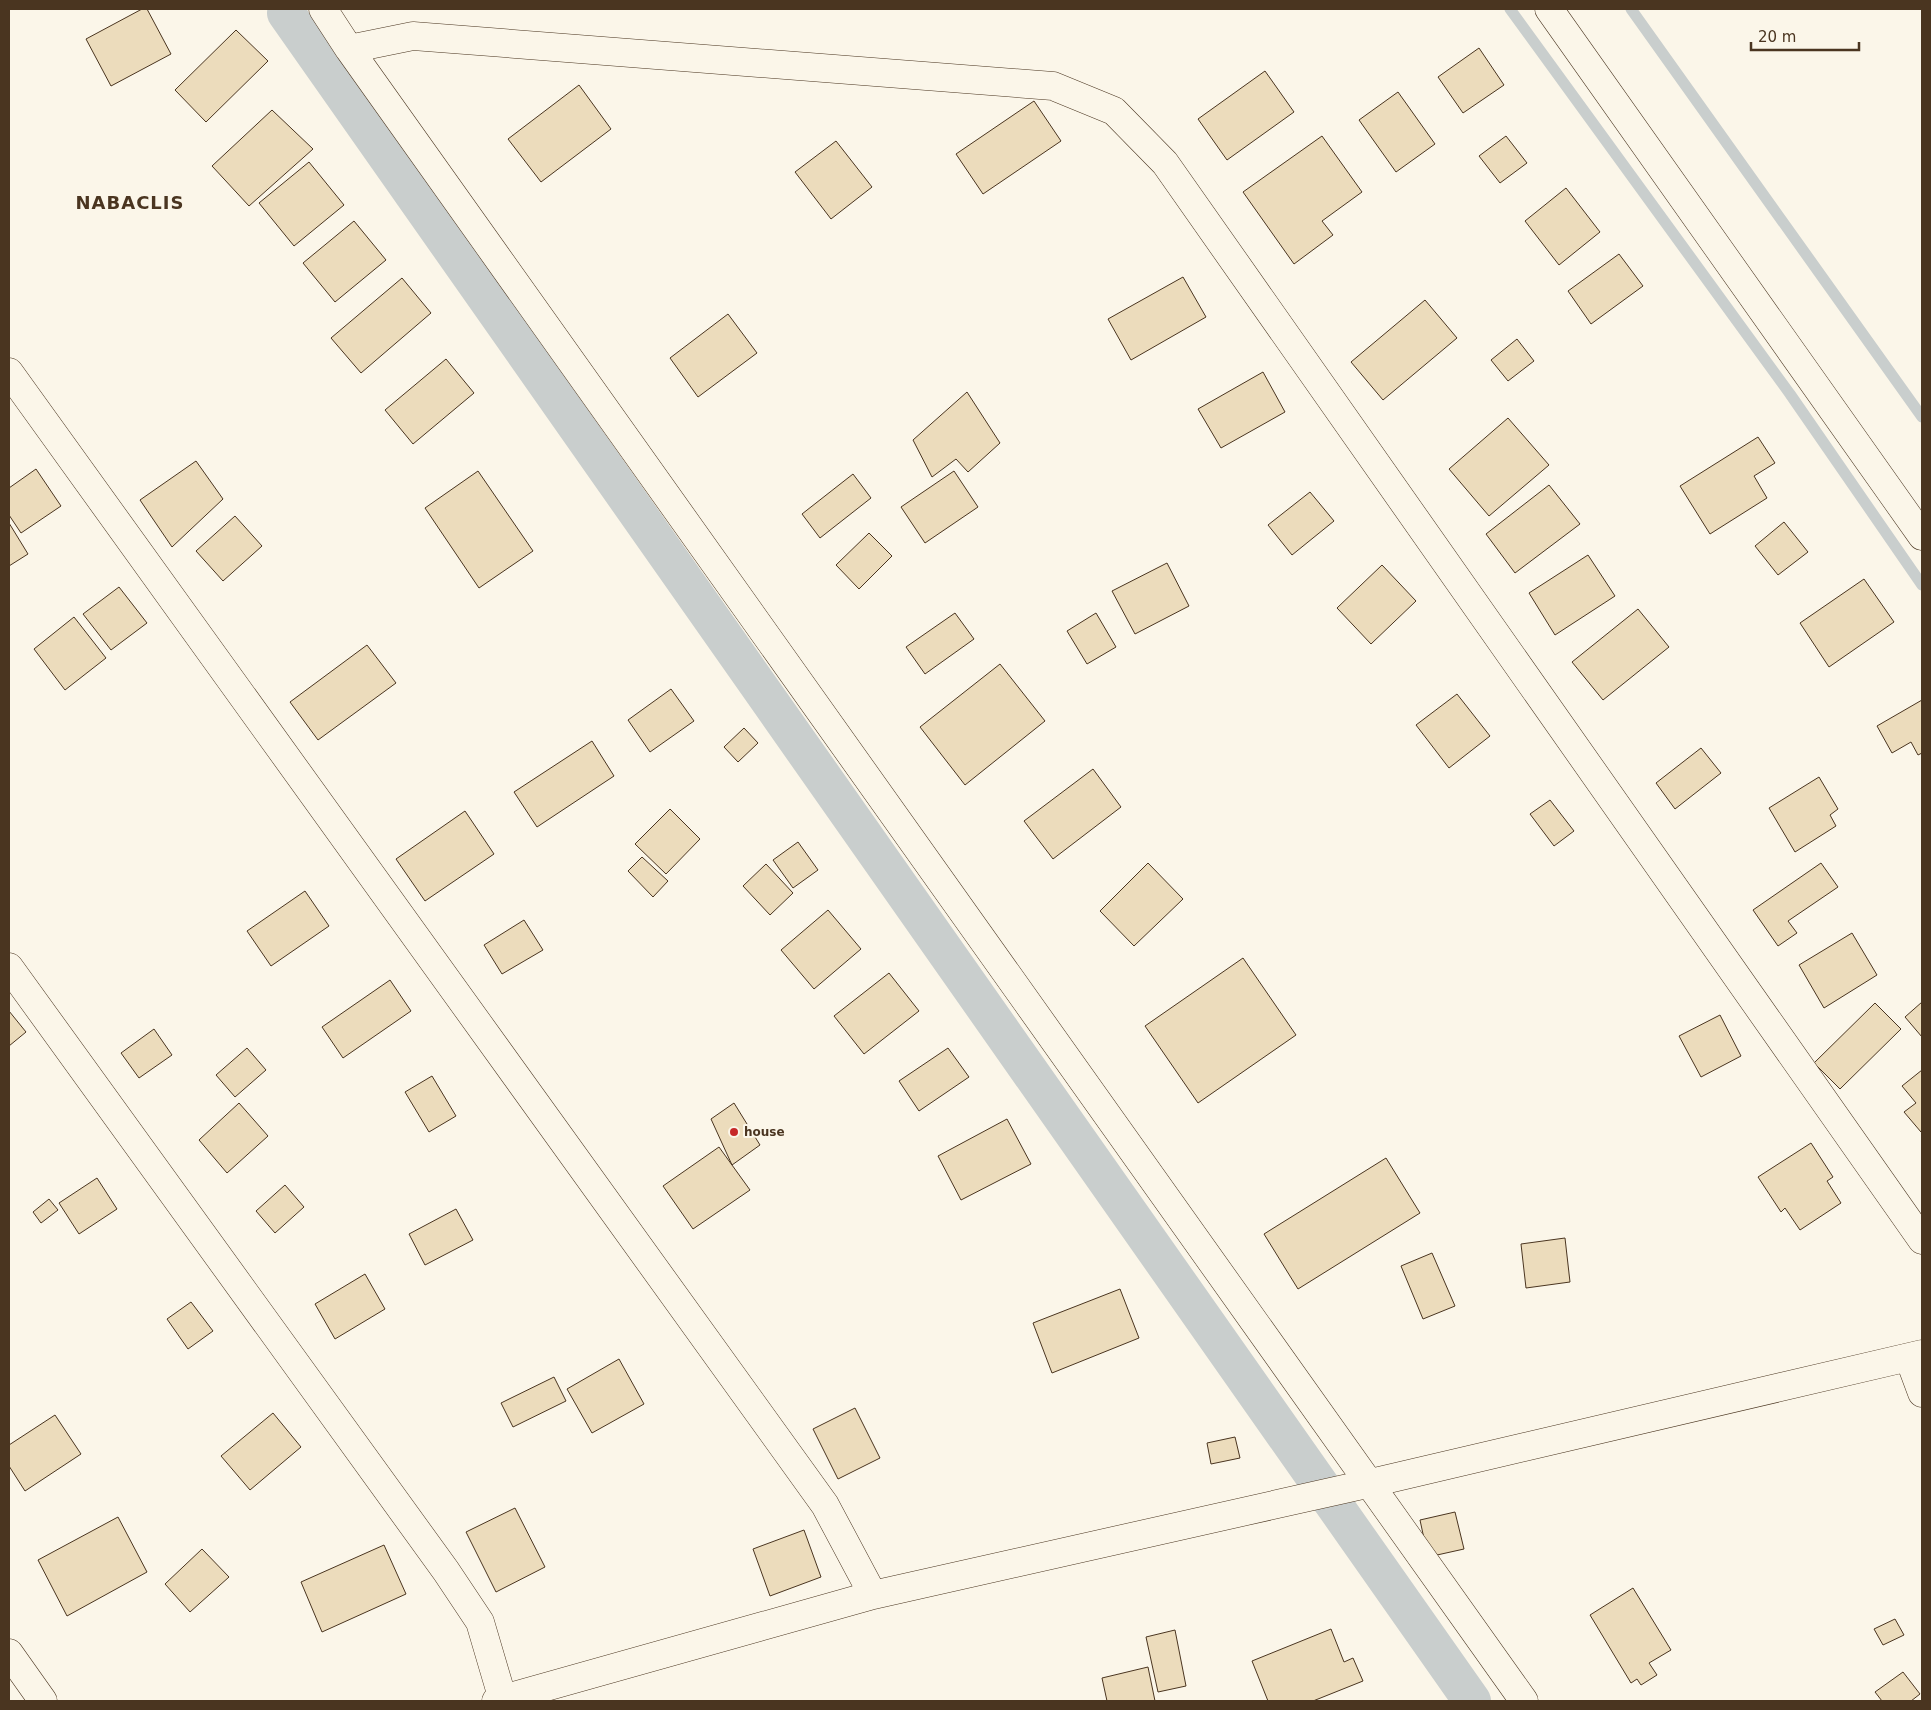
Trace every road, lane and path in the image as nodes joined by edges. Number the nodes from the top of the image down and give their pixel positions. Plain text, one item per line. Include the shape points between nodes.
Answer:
1 (323, 9) edge
2 (1549, 9) edge
3 (349, 49) junction
4 (9, 372) edge
5 (1922, 536) edge
6 (9, 968) edge
7 (1922, 1240) edge
8 (1916, 1356) edge
9 (1922, 1393) edge
10 (1371, 1483) junction
11 (873, 1595) junction
12 (9, 1653) edge
13 (500, 1700) edge
14 (43, 1701) edge
15 (1524, 1701) edge

1 - 3 street
2 - 5 street
3 - 7 street via 414,36 1053,86 1114,112 1165,163
3 - 10 street
4 - 11 street via 825,1505
6 - 13 street via 480,1622
8 - 9 street
8 - 10 street
10 - 11 street
10 - 15 street
11 - 13 street
12 - 14 street

